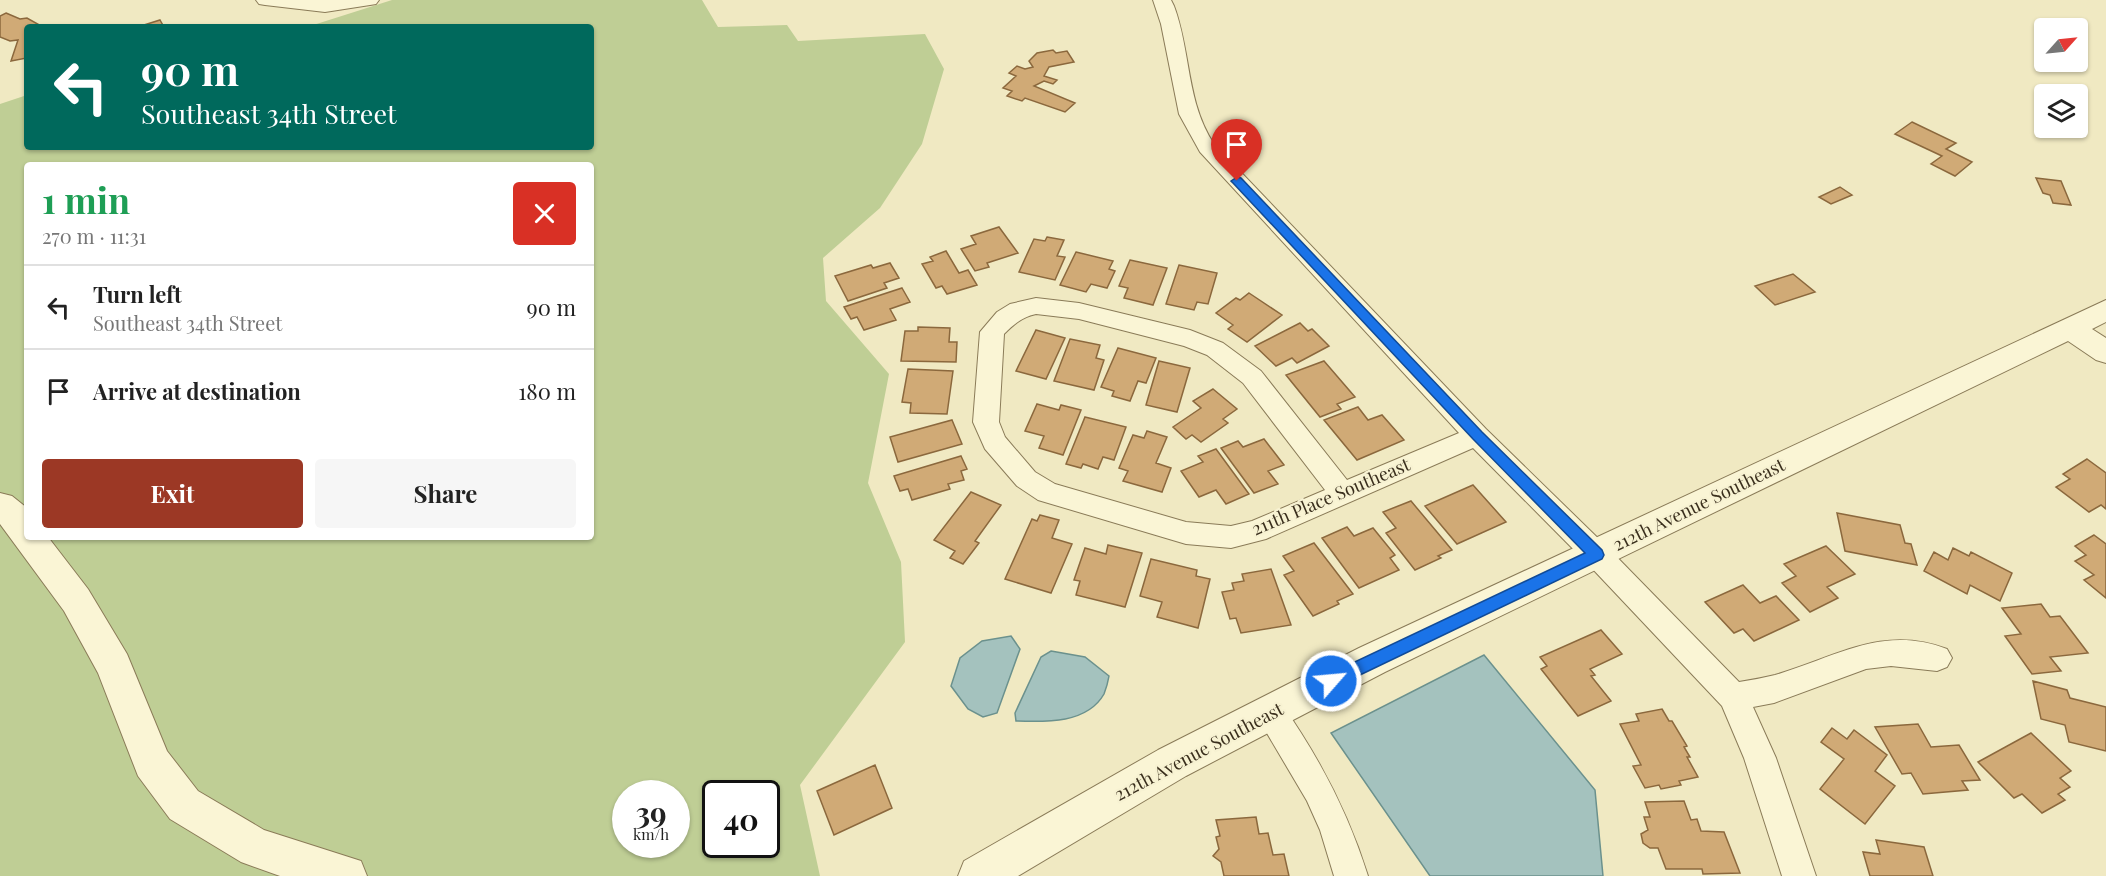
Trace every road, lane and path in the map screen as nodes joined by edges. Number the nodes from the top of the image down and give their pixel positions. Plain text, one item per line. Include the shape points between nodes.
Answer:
1 (265, 0) edge
2 (370, 0) edge
3 (1162, 0) edge
4 (2106, 310) edge
5 (2070, 328) junction
6 (2106, 352) edge
7 (1478, 436) junction
8 (1342, 494) junction
9 (0, 506) edge
10 (24, 530) edge
11 (31, 540) edge
12 (1597, 555) junction
13 (1937, 658) dead end
14 (1733, 697) junction
15 (1270, 713) junction
16 (346, 876) edge
17 (979, 876) edge
18 (1352, 876) edge
19 (1799, 876) edge

1 - 2 street via 325,7
3 - 7 street via 1197,135
4 - 5 street, 212th Avenue Southeast
5 - 6 street
5 - 12 street, 212th Avenue Southeast
7 - 8 street, 211th Place Southeast
7 - 12 street
8 - 8 street, 211th Place Southeast via 1256,531 1231,537 1186,533 1047,492 1012,464 994,442 986,422 992,332 1018,310 1054,307 1190,339 1215,349 1252,377
9 - 10 street
11 - 16 street via 87,619 114,666 152,763 184,806 255,848
12 - 14 street
12 - 15 street, 212th Avenue Southeast via 1372,660
13 - 14 street via 1891,653 1866,656 1774,689
14 - 19 street via 1760,758
15 - 17 street, 212th Avenue Southeast via 1172,763
15 - 18 street via 1318,786

